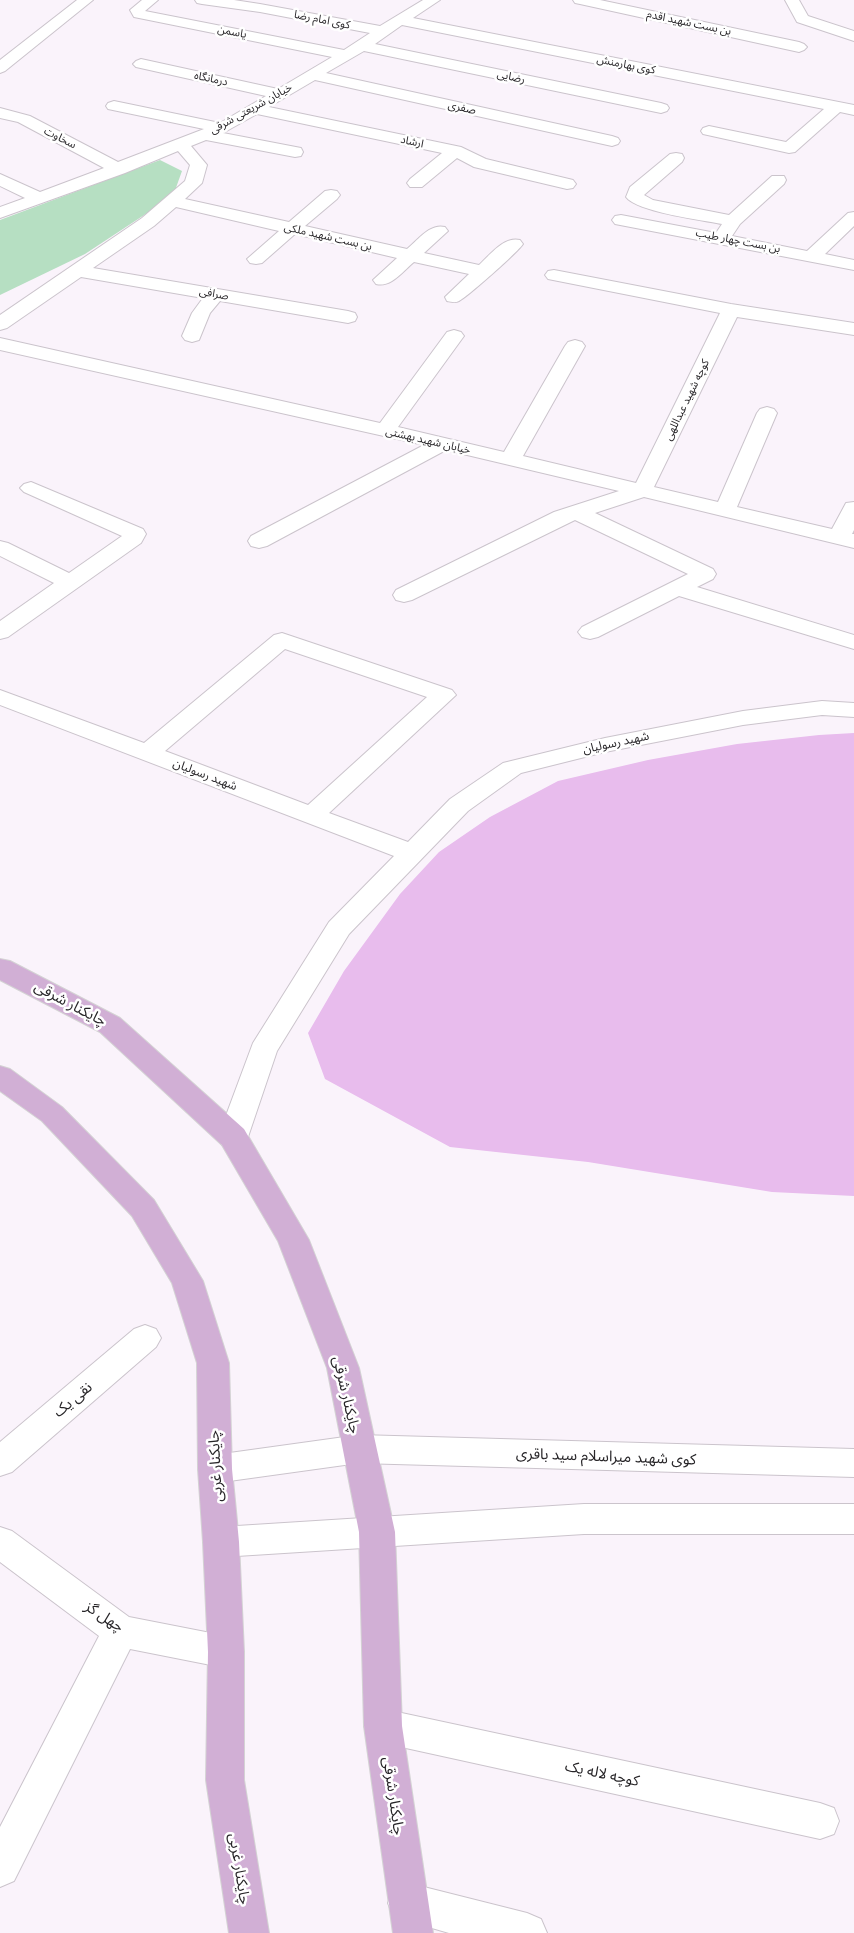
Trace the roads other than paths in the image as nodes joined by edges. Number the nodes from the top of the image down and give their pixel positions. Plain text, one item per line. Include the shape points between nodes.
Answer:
1 (86, 0) edge
2 (151, 0) edge
3 (202, 0) edge
4 (433, 0) edge
5 (580, 0) edge
6 (792, 0) edge
7 (220, 1) edge
8 (398, 20) junction
9 (180, 22) junction
10 (164, 32) dead end
11 (382, 32) junction
12 (854, 36) edge
13 (362, 46) junction
14 (799, 47) dead end
15 (346, 55) junction
16 (141, 64) dead end
17 (0, 68) edge
18 (312, 75) junction
19 (683, 76) junction
20 (281, 94) junction
21 (114, 106) dead end
22 (836, 107) junction
23 (255, 109) junction
24 (854, 110) edge
25 (0, 112) edge
26 (222, 128) junction
27 (709, 132) dead end
28 (205, 135) junction
29 (612, 141) dead end
30 (181, 144) junction
31 (455, 151) junction
32 (295, 152) dead end
33 (676, 158) dead end
34 (119, 169) junction
35 (0, 179) edge
36 (778, 180) dead end
37 (416, 183) dead end
38 (567, 184) dead end
39 (331, 195) dead end
40 (39, 198) junction
41 (172, 202) junction
42 (0, 213) edge
43 (854, 217) edge
44 (621, 220) dead end
45 (732, 221) junction
46 (291, 229) junction
47 (439, 231) dead end
48 (722, 238) junction
49 (514, 244) dead end
50 (410, 256) junction
51 (812, 256) junction
52 (256, 259) dead end
53 (854, 265) edge
54 (80, 271) junction
55 (484, 272) junction
56 (554, 275) dead end
57 (382, 280) dead end
58 (215, 294) junction
59 (454, 297) dead end
60 (731, 310) junction
61 (348, 317) dead end
62 (0, 324) edge
63 (854, 329) edge
64 (192, 336) dead end
65 (454, 336) dead end
66 (0, 344) edge
67 (575, 346) dead end
68 (767, 413) dead end
69 (385, 431) junction
70 (442, 444) junction
71 (510, 460) junction
72 (31, 488) dead end
73 (642, 491) junction
74 (854, 508) edge
75 (725, 511) junction
76 (575, 512) junction
77 (846, 539) edge
78 (259, 540) dead end
79 (0, 548) edge
80 (71, 583) junction
81 (677, 588) junction
82 (404, 595) dead end
83 (0, 632) edge
84 (590, 632) dead end
85 (854, 642) edge
86 (0, 697) edge
87 (854, 710) edge
88 (147, 753) junction
89 (311, 816) junction
90 (411, 853) junction
91 (0, 968) edge
92 (4, 1084) edge
93 (234, 1137) junction
94 (145, 1338) dead end
95 (359, 1450) junction
96 (0, 1462) edge
97 (854, 1463) edge
98 (215, 1469) junction
99 (854, 1519) edge
100 (376, 1532) junction
101 (0, 1542) edge
102 (221, 1542) junction
103 (120, 1631) junction
104 (226, 1652) junction
105 (383, 1726) junction
106 (820, 1821) dead end
107 (0, 1868) edge
108 (410, 1918) edge
109 (249, 1933) edge
110 (527, 1933) edge

1 - 17 street
2 - 9 street, یاسمن via 137,10 139,14
3 - 7 street, کوی امام رضا
4 - 8 street, خیابان شریعتی شرقی
5 - 14 street, بن بست شهید اقدم
6 - 12 street via 802,19
7 - 11 street, کوی امام رضا
8 - 11 street, خیابان شریعتی شرقی
8 - 19 street, کوی بهارمنش
9 - 10 street
9 - 15 street, یاسمن
11 - 13 street, خیابان شریعتی شرقی
13 - 15 street, خیابان شریعتی شرقی
13 - 19 street, رضایی via 659,102
15 - 18 street, خیابان شریعتی شرقی
16 - 20 street, درمانگاه
18 - 20 street, خیابان شریعتی شرقی
18 - 29 street, صفری
19 - 22 street, کوی بهارمنش
20 - 23 street, خیابان شریعتی شرقی
21 - 26 street
22 - 24 street, کوی بهارمنش
22 - 27 street via 789,148
23 - 26 street, خیابان شریعتی شرقی
23 - 31 street, ارشاد
25 - 34 street, سخاوت via 24,119
26 - 28 street, خیابان شریعتی شرقی
28 - 30 street, خیابان شریعتی شرقی
28 - 32 street
30 - 34 street, خیابان شریعتی شرقی
30 - 41 street via 199,165 193,183
31 - 37 street
31 - 38 street, ارشاد via 480,163
33 - 45 street via 636,191 635,197 648,204
34 - 40 street, خیابان شریعتی شرقی
35 - 40 street
36 - 45 street
39 - 46 street
40 - 42 street, خیابان شریعتی شرقی
41 - 46 street, بن بست شهید ملکی
41 - 54 street
43 - 51 street
44 - 48 street, بن بست چهار طیب
45 - 48 street
46 - 50 street, بن بست شهید ملکی
46 - 52 street
47 - 50 street
48 - 51 street, بن بست چهار طیب
49 - 55 street
50 - 55 street, بن بست شهید ملکی
50 - 57 street
51 - 53 street, بن بست چهار طیب
54 - 58 street, صرافی
54 - 62 street
55 - 59 street
56 - 60 street
58 - 61 street, صرافی
58 - 64 street via 201,313
60 - 63 street
60 - 73 street, کوچه شهید عبداللهی
65 - 69 street
66 - 69 street, خیابان شهید بهشتی
67 - 71 street
68 - 75 street
69 - 70 street, خیابان شهید بهشتی
70 - 71 street, خیابان شهید بهشتی
70 - 78 street
71 - 73 street, خیابان شهید بهشتی
72 - 80 street via 135,534
73 - 75 street, خیابان شهید بهشتی
73 - 76 street
74 - 77 street
75 - 77 street, خیابان شهید بهشتی
76 - 81 street via 705,574
76 - 82 street
79 - 80 street
80 - 83 street
81 - 84 street
81 - 85 street
86 - 88 street, شهید رسولیان
87 - 90 street, شهید رسولیان via 822,708 744,718 606,744 512,768 459,805
88 - 89 street, شهید رسولیان
88 - 89 street via 282,640 444,695
89 - 90 street, شهید رسولیان
90 - 93 street, شهید رسولیان via 339,928 263,1050
91 - 93 main road, چایکنار شرقی via 110,1026
92 - 98 main road, چایکنار غربی via 52,1114 143,1208 187,1281 213,1363
93 - 95 main road, چایکنار شرقی via 293,1240 343,1368
94 - 96 street, نقی یک
95 - 97 street, کوی شهید میراسلام سید باقری
95 - 98 street, کوی شهید میراسلام سید باقری
95 - 100 main road, چایکنار شرقی
98 - 102 main road, چایکنار غربی
99 - 100 street via 584,1519
100 - 102 street
100 - 105 main road, چایکنار شرقی
101 - 103 street, چهل گز
102 - 104 main road, چایکنار غربی
103 - 104 street, چهل گز
103 - 107 street
104 - 109 main road, چایکنار غربی via 225,1780
105 - 106 street, کوچه لاله یک
105 - 108 main road, چایکنار شرقی
108 - 110 street

